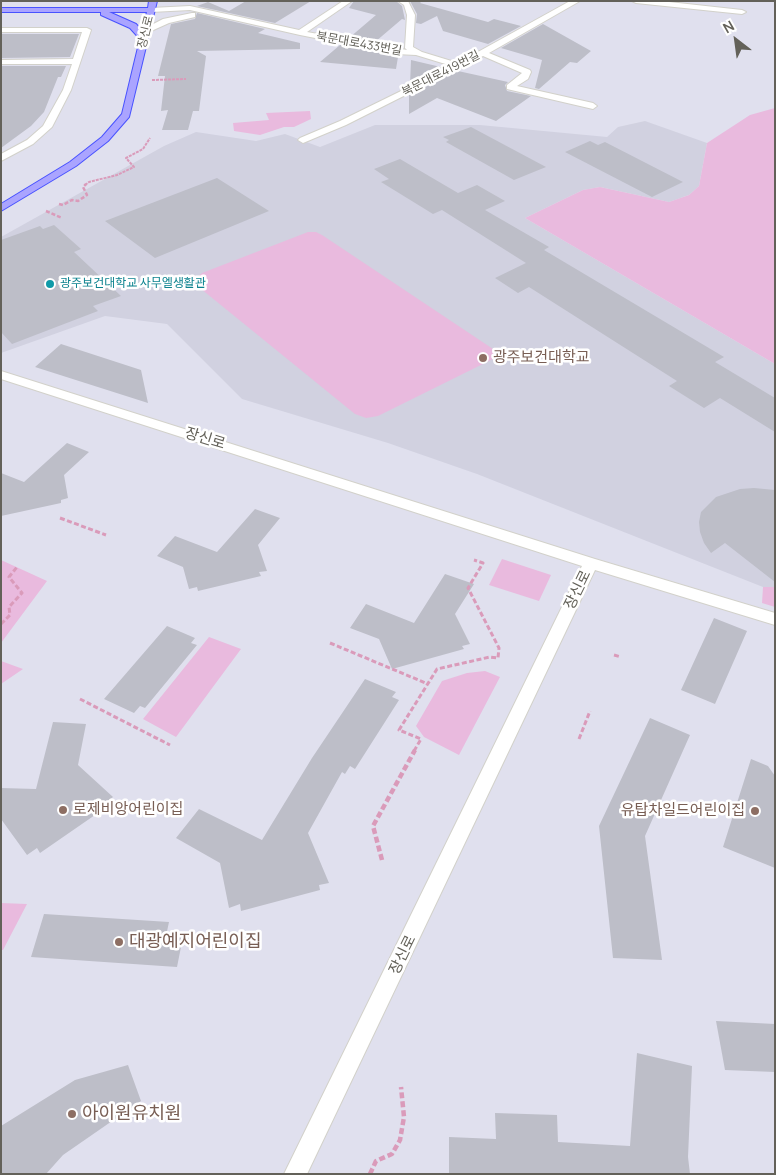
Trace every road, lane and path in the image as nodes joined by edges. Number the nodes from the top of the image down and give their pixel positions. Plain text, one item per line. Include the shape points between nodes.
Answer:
1 (124, 1) edge
2 (348, 1) edge
3 (402, 1) edge
4 (576, 1) edge
5 (636, 1) edge
6 (152, 5) edge
7 (1, 10) edge
8 (77, 10) junction
9 (99, 10) junction
10 (204, 12) junction
11 (742, 12) dead end
12 (1, 30) edge
13 (300, 33) junction
14 (145, 34) junction
15 (416, 53) junction
16 (482, 54) junction
17 (77, 61) junction
18 (1, 62) edge
19 (459, 66) junction
20 (186, 79) dead end
21 (152, 80) dead end
22 (593, 106) dead end
23 (150, 138) dead end
24 (303, 140) dead end
25 (1, 158) edge
26 (59, 204) dead end
27 (1, 208) edge
28 (46, 211) dead end
29 (62, 218) dead end
30 (1, 375) edge
31 (60, 518) dead end
32 (106, 535) dead end
33 (474, 560) dead end
34 (591, 562) junction
35 (17, 567) dead end
36 (775, 619) edge
37 (1, 624) edge
38 (330, 643) dead end
39 (614, 655) dead end
40 (621, 657) dead end
41 (428, 684) junction
42 (80, 699) dead end
43 (590, 711) dead end
44 (579, 739) dead end
45 (170, 745) dead end
46 (382, 860) dead end
47 (402, 1087) dead end
48 (296, 1174) edge
49 (370, 1174) edge

1 - 8 main road
2 - 13 street, 북문대로433번길
3 - 15 street, 북문대로433번길 via 411,14 409,48
4 - 16 street, 북문대로419번길
5 - 11 street
6 - 9 main road
6 - 10 street
6 - 14 main road, 장신로
7 - 8 main road
8 - 9 main road
9 - 14 main road
10 - 13 street
10 - 14 street via 166,21
12 - 17 street via 87,30
13 - 15 street, 북문대로433번길
14 - 27 main road, 장신로 via 126,115 104,139 73,164
15 - 19 street, 북문대로433번길
16 - 19 street, 북문대로419번길
16 - 22 street via 527,72 510,87
17 - 18 street
17 - 25 street via 67,90 47,127 30,142
19 - 24 street, 북문대로419번길
20 - 21 path
23 - 26 path via 143,149 126,158 134,167 89,182 83,187 87,195 78,201
28 - 29 path
30 - 34 street, 장신로
31 - 32 path
33 - 41 path via 483,563 468,588 499,648 498,658 437,669
34 - 36 street
34 - 48 street, 장신로
35 - 37 path via 9,577 22,593
38 - 41 path
39 - 40 path
41 - 46 path via 400,730 421,739 373,826
42 - 45 path
43 - 44 path
47 - 49 path via 404,1117 400,1140 392,1154 376,1162

